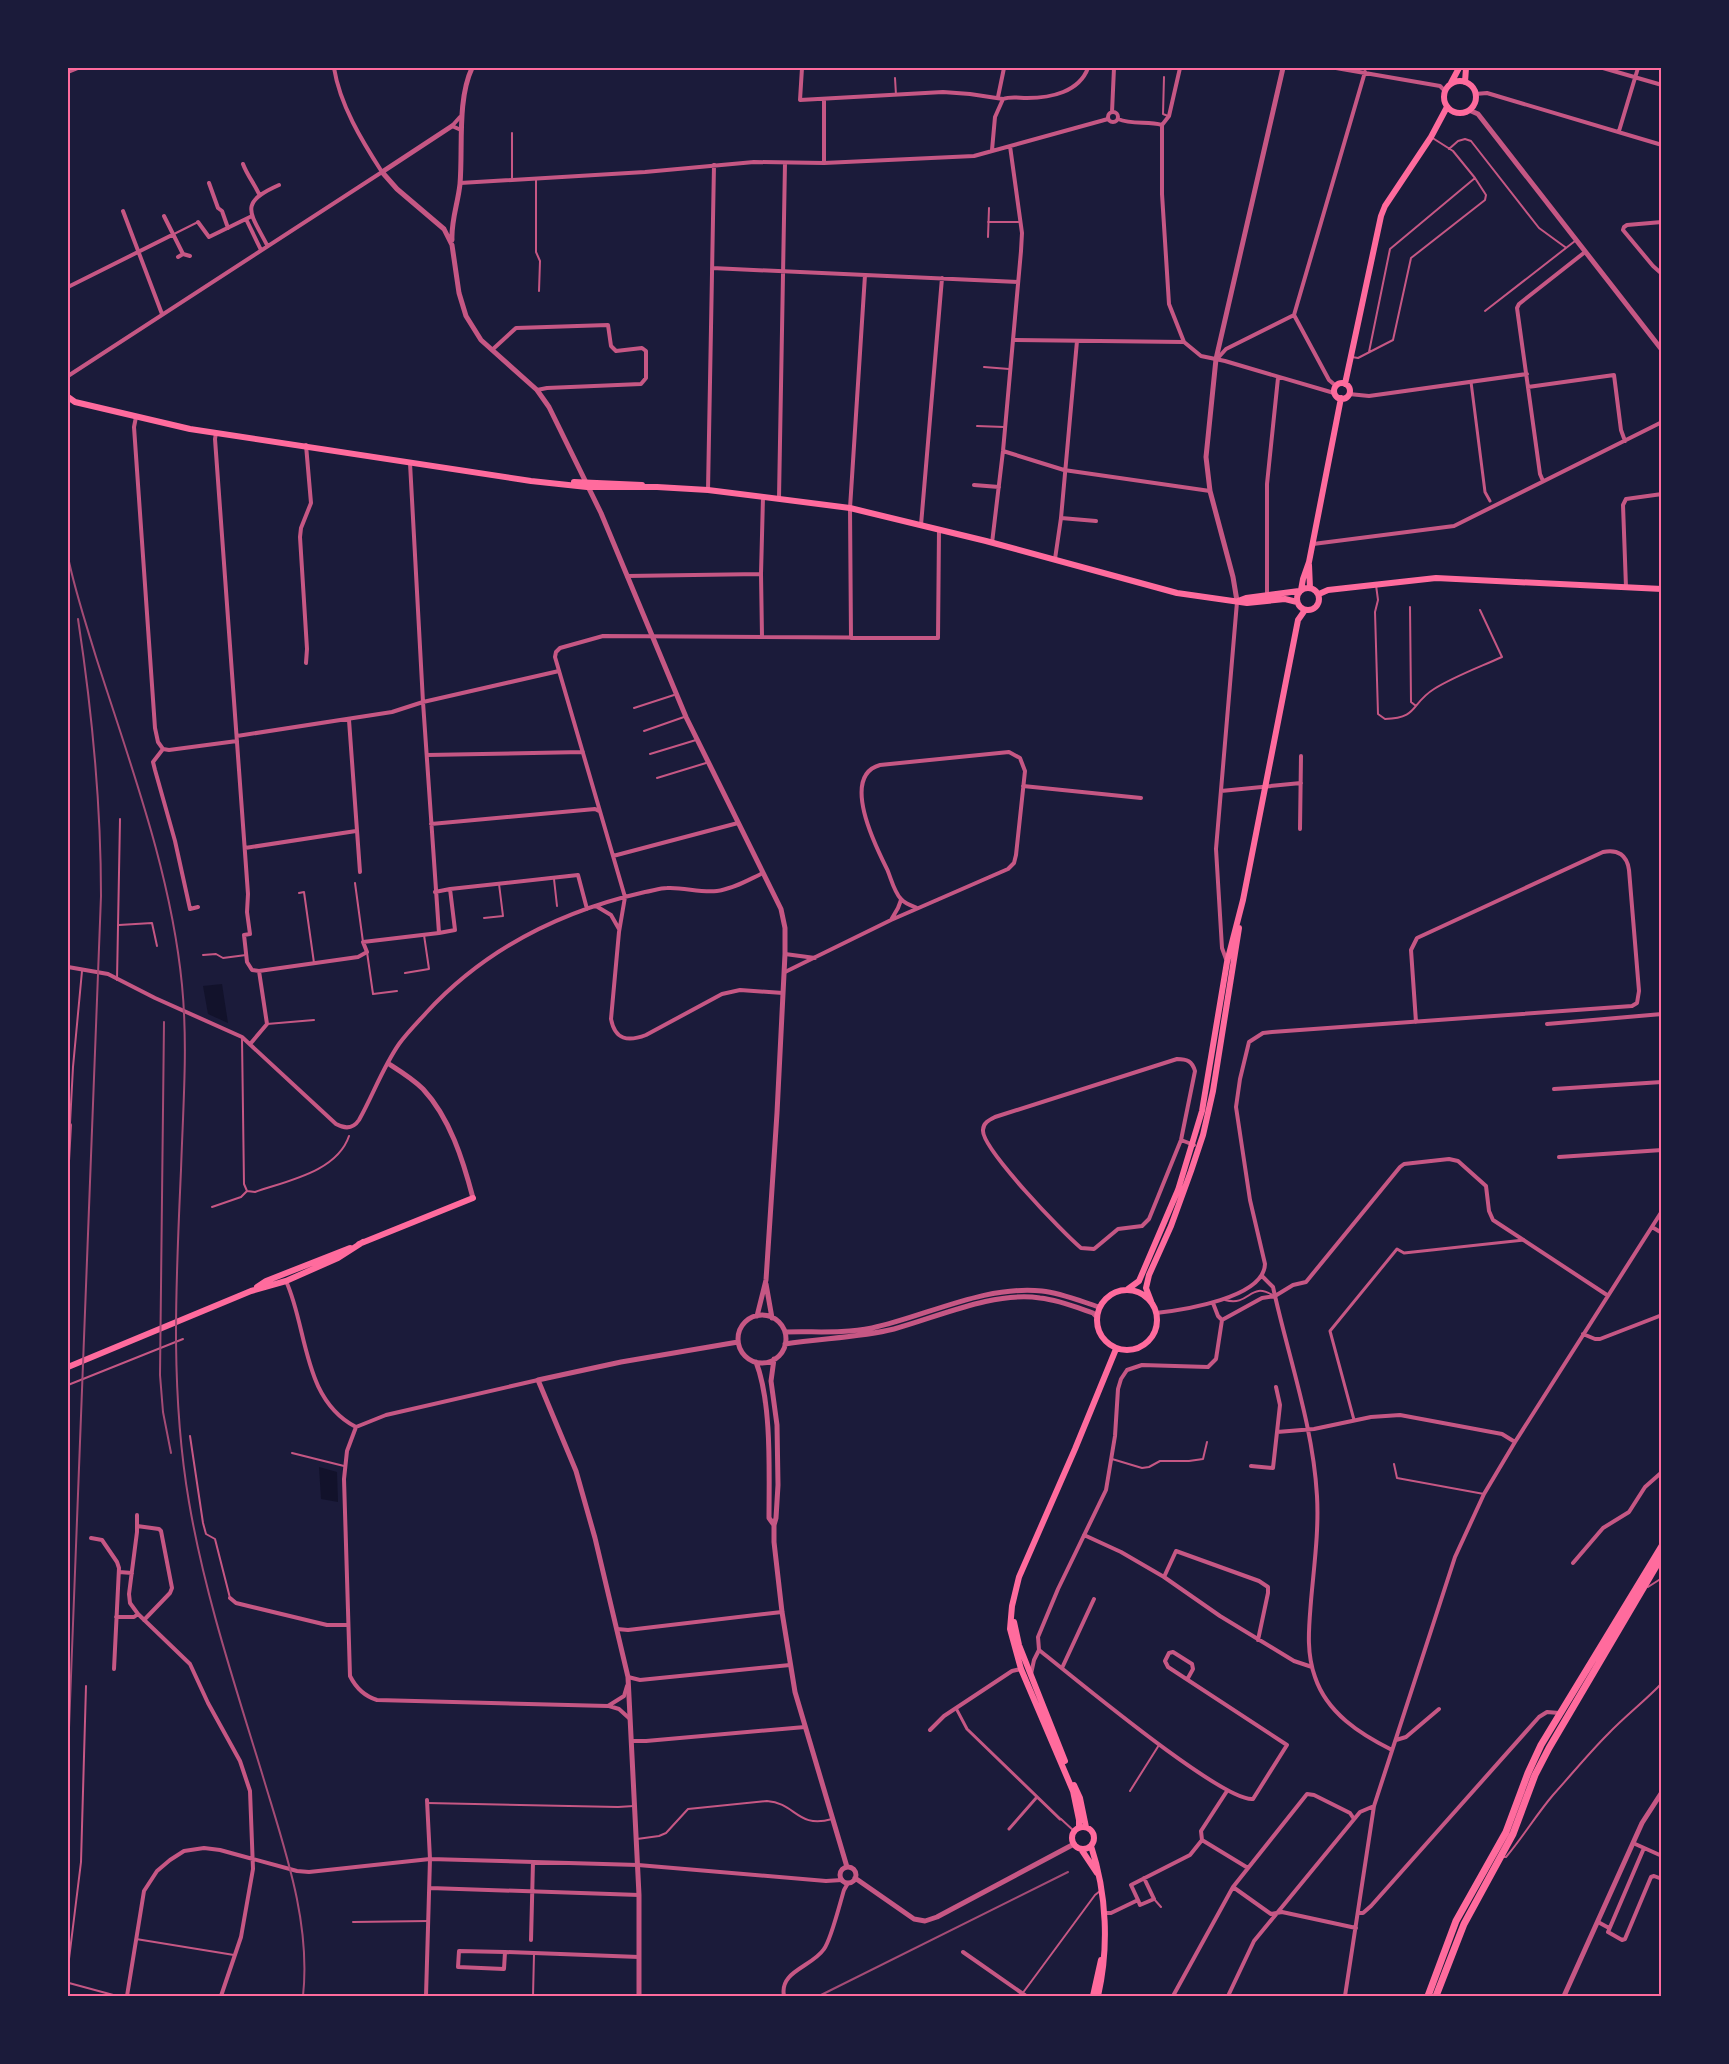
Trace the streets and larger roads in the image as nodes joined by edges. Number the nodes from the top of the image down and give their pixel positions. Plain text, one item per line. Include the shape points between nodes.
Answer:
1 (78, 68) edge
2 (334, 68) edge
3 (472, 68) edge
4 (802, 68) edge
5 (1004, 68) edge
6 (1088, 68) edge
7 (1114, 68) edge
8 (1180, 68) edge
9 (1283, 68) edge
10 (1336, 68) edge
11 (1459, 68) edge
12 (1466, 68) edge
13 (1602, 68) edge
14 (1638, 68) edge
15 (68, 72) edge
16 (1365, 72) junction
17 (1635, 77) junction
18 (1465, 82) junction
19 (1450, 84) junction
20 (1662, 86) edge
21 (1445, 91) junction
22 (1475, 94) junction
23 (1001, 98) junction
24 (824, 99) junction
25 (1447, 107) junction
26 (1469, 110) junction
27 (1112, 112) junction
28 (462, 114) junction
29 (1108, 118) junction
30 (1118, 119) junction
31 (452, 126) junction
32 (1162, 126) junction
33 (1619, 131) junction
34 (463, 132) junction
35 (1662, 145) edge
36 (1010, 146) junction
37 (992, 150) junction
38 (785, 163) junction
39 (824, 163) junction
40 (243, 164) dead end
41 (714, 165) junction
42 (382, 172) junction
43 (209, 183) dead end
44 (460, 183) junction
45 (279, 185) dead end
46 (259, 194) junction
47 (123, 211) dead end
48 (164, 216) dead end
49 (252, 216) junction
50 (246, 219) junction
51 (198, 222) road end
52 (1662, 222) edge
53 (453, 226) junction
54 (228, 228) junction
55 (444, 229) junction
56 (172, 235) junction
57 (267, 245) junction
58 (453, 245) junction
59 (261, 250) junction
60 (138, 252) junction
61 (1585, 252) junction
62 (190, 256) dead end
63 (712, 268) junction
64 (784, 271) junction
65 (1662, 274) edge
66 (865, 275) junction
67 (942, 278) junction
68 (1018, 282) junction
69 (68, 287) edge
70 (162, 314) junction
71 (1294, 315) junction
72 (1013, 340) junction
73 (1077, 341) junction
74 (1184, 342) junction
75 (491, 350) junction
76 (1662, 350) edge
77 (1216, 359) junction
78 (1527, 374) junction
79 (68, 376) edge
80 (1278, 378) junction
81 (1471, 382) junction
82 (1345, 384) junction
83 (1528, 387) junction
84 (1335, 389) junction
85 (537, 390) junction
86 (1348, 394) junction
87 (1341, 398) junction
88 (68, 399) edge
89 (136, 417) junction
90 (1662, 422) edge
91 (217, 432) junction
92 (1625, 441) junction
93 (306, 445) junction
94 (1003, 451) junction
95 (410, 463) junction
96 (1064, 470) junction
97 (1544, 481) junction
98 (586, 485) junction
99 (974, 485) dead end
100 (999, 487) junction
101 (708, 490) junction
102 (1210, 490) junction
103 (1662, 494) edge
104 (763, 496) junction
105 (779, 498) junction
106 (1490, 501) dead end
107 (850, 508) junction
108 (1060, 518) junction
109 (1096, 521) dead end
110 (921, 525) junction
111 (939, 529) junction
112 (992, 543) junction
113 (1313, 544) junction
114 (1054, 560) junction
115 (1309, 562) junction
116 (761, 574) junction
117 (626, 576) junction
118 (1310, 588) junction
119 (1626, 588) junction
120 (1662, 590) edge
121 (1300, 591) junction
122 (1319, 594) junction
123 (1267, 595) junction
124 (1237, 602) junction
125 (1297, 602) junction
126 (1305, 610) junction
127 (650, 635) junction
128 (762, 637) junction
129 (851, 638) junction
130 (306, 663) dead end
131 (559, 671) junction
132 (423, 702) junction
133 (349, 720) junction
134 (237, 735) junction
135 (237, 741) junction
136 (163, 749) junction
137 (583, 752) junction
138 (427, 755) junction
139 (1301, 756) dead end
140 (1301, 783) junction
141 (1023, 786) junction
142 (1264, 786) junction
143 (1221, 790) junction
144 (1141, 798) dead end
145 (599, 811) junction
146 (738, 823) junction
147 (431, 825) junction
148 (1300, 829) dead end
149 (356, 831) junction
150 (245, 848) junction
151 (613, 856) junction
152 (360, 872) dead end
153 (764, 873) junction
154 (450, 889) junction
155 (435, 892) junction
156 (625, 897) junction
157 (901, 900) junction
158 (1243, 900) junction
159 (596, 906) junction
160 (198, 907) dead end
161 (917, 908) junction
162 (587, 909) junction
163 (891, 920) junction
164 (619, 932) junction
165 (439, 933) junction
166 (785, 954) junction
167 (815, 958) junction
168 (1227, 962) junction
169 (68, 967) edge
170 (1234, 967) junction
171 (259, 970) junction
172 (785, 972) junction
173 (783, 993) junction
174 (1662, 1014) edge
175 (1416, 1022) junction
176 (1547, 1024) dead end
177 (251, 1043) junction
178 (389, 1064) junction
179 (1662, 1082) edge
180 (1554, 1089) dead end
181 (70, 1125) road end
182 (1181, 1140) junction
183 (1193, 1143) junction
184 (1177, 1150) junction
185 (1662, 1150) edge
186 (1198, 1152) junction
187 (1190, 1155) junction
188 (1559, 1157) dead end
189 (68, 1161) edge
190 (472, 1198) joint
191 (1662, 1211) edge
192 (1652, 1227) junction
193 (1662, 1233) edge
194 (1524, 1240) junction
195 (363, 1242) junction
196 (339, 1252) junction
197 (315, 1264) junction
198 (1262, 1276) junction
199 (284, 1277) junction
200 (766, 1280) junction
201 (1128, 1289) junction
202 (1607, 1295) junction
203 (1275, 1296) junction
204 (1151, 1301) junction
205 (1213, 1303) junction
206 (1099, 1307) junction
207 (1156, 1313) junction
208 (1662, 1314) edge
209 (757, 1316) junction
210 (1096, 1316) junction
211 (772, 1318) junction
212 (1222, 1320) junction
213 (784, 1332) junction
214 (1583, 1334) junction
215 (738, 1342) junction
216 (785, 1344) junction
217 (1116, 1349) junction
218 (774, 1359) junction
219 (756, 1362) junction
220 (68, 1368) edge
221 (537, 1380) junction
222 (1276, 1387) dead end
223 (1354, 1420) junction
224 (356, 1426) junction
225 (1308, 1429) junction
226 (1277, 1432) junction
227 (1515, 1442) junction
228 (1251, 1466) dead end
229 (1662, 1472) edge
230 (137, 1515) dead end
231 (774, 1525) junction
232 (137, 1526) junction
233 (1084, 1535) junction
234 (91, 1538) dead end
235 (1662, 1546) edge
236 (1662, 1556) edge
237 (1573, 1563) dead end
238 (119, 1572) junction
239 (132, 1573) junction
240 (1164, 1577) junction
241 (230, 1598) road end
242 (1094, 1599) dead end
243 (1012, 1606) junction
244 (782, 1612) junction
245 (138, 1614) junction
246 (116, 1617) junction
247 (144, 1620) junction
248 (347, 1625) junction
249 (616, 1629) junction
250 (1258, 1640) junction
251 (1040, 1650) junction
252 (790, 1665) junction
253 (1312, 1667) junction
254 (1062, 1668) junction
255 (114, 1669) dead end
256 (1022, 1669) junction
257 (1031, 1674) junction
258 (1188, 1678) junction
259 (628, 1679) junction
260 (608, 1706) junction
261 (1439, 1709) dead end
262 (957, 1710) junction
263 (1559, 1713) junction
264 (1567, 1717) junction
265 (631, 1720) junction
266 (805, 1727) junction
267 (930, 1731) dead end
268 (1396, 1740) junction
269 (632, 1741) junction
270 (1392, 1750) junction
271 (1227, 1791) junction
272 (1662, 1792) edge
273 (1037, 1797) junction
274 (427, 1802) road end
275 (1374, 1806) junction
276 (1060, 1819) road end
277 (1354, 1819) junction
278 (1009, 1829) dead end
279 (1080, 1829) junction
280 (1202, 1840) junction
281 (1633, 1843) junction
282 (1074, 1844) junction
283 (1091, 1846) junction
284 (1644, 1848) junction
285 (1081, 1849) junction
286 (1662, 1856) edge
287 (251, 1857) junction
288 (430, 1859) junction
289 (534, 1862) junction
290 (638, 1865) junction
291 (847, 1867) junction
292 (1248, 1868) junction
293 (1099, 1876) junction
294 (855, 1878) junction
295 (1144, 1878) junction
296 (842, 1880) junction
297 (1662, 1880) edge
298 (848, 1883) junction
299 (1233, 1887) junction
300 (430, 1888) junction
301 (533, 1890) junction
302 (639, 1895) junction
303 (1138, 1900) junction
304 (1104, 1913) junction
305 (1276, 1913) junction
306 (1358, 1913) junction
307 (1598, 1922) junction
308 (1356, 1928) junction
309 (1609, 1928) junction
310 (531, 1940) dead end
311 (505, 1952) junction
312 (963, 1952) dead end
313 (1103, 1954) junction
314 (639, 1957) junction
315 (1024, 1995) edge
316 (127, 1996) edge
317 (221, 1996) edge
318 (426, 1996) edge
319 (639, 1996) edge
320 (784, 1996) edge
321 (1093, 1996) edge
322 (1098, 1996) edge
323 (1173, 1996) edge
324 (1228, 1996) edge
325 (1345, 1996) edge
326 (1428, 1996) edge
327 (1436, 1996) edge
328 (1564, 1996) edge

1 - 15 street
2 - 42 street via 343,100
3 - 28 street
4 - 24 street via 800,100
5 - 23 street
6 - 23 street via 1077,84 1055,96
7 - 27 street
8 - 32 street via 1169,116
9 - 77 street
10 - 16 street
11 - 19 main road
12 - 18 main road
13 - 17 street
14 - 17 street
16 - 21 street via 1440,86
16 - 71 street
17 - 20 street
17 - 33 street
18 - 19 main road
18 - 22 main road
19 - 21 main road
21 - 25 main road
22 - 26 main road
22 - 33 street via 1487,93
23 - 24 street via 943,92
23 - 37 street
24 - 39 street
25 - 26 main road via 1460,113
25 - 82 main road via 1381,216
26 - 61 street via 1478,114
27 - 29 street
27 - 30 street via 1117,113
28 - 31 street
28 - 34 street
29 - 30 street via 1112,122
29 - 36 street
30 - 32 street
31 - 34 street
31 - 42 street
32 - 74 street via 1169,304
33 - 35 street
34 - 44 street
36 - 37 street
36 - 68 street via 1022,233
37 - 39 street via 974,156
38 - 39 street
38 - 41 street
38 - 64 street
40 - 46 street
41 - 44 street
41 - 63 street
42 - 55 street
42 - 57 street
43 - 54 street
44 - 53 street
45 - 46 street
46 - 49 street via 252,204
47 - 60 street
48 - 56 street
49 - 50 street
49 - 57 street
50 - 54 street
50 - 59 street
51 - 54 street via 209,237
52 - 65 street via 1627,225 1623,230
53 - 55 street
53 - 58 street
55 - 58 street
56 - 60 street
56 - 62 street via 180,256
57 - 59 street
58 - 75 street via 466,315
59 - 70 street
60 - 69 street
60 - 70 street
61 - 76 street
61 - 78 street via 1517,308
63 - 64 street
63 - 101 street
64 - 66 street
64 - 105 street
66 - 67 street
66 - 107 street
67 - 68 street
67 - 110 street
68 - 72 street
70 - 79 street
71 - 77 street via 1226,349
71 - 84 street
72 - 73 street
72 - 94 street
73 - 74 street
73 - 96 street
74 - 77 street via 1201,356
75 - 85 street
75 - 85 street via 516,328 608,325 611,346 616,351 646,351 646,378 641,384
77 - 80 street
77 - 102 street via 1206,457
78 - 81 street
78 - 83 street
80 - 84 street
80 - 123 street via 1267,484
81 - 86 street via 1369,396
81 - 106 street via 1485,492
82 - 84 main road via 1340,383
82 - 86 main road
83 - 92 street via 1614,375
83 - 97 street
84 - 87 main road
85 - 98 street
86 - 87 main road
87 - 113 main road
88 - 89 main road
89 - 91 main road
89 - 136 street via 155,728
90 - 92 street
91 - 93 main road
91 - 134 street
92 - 97 street
93 - 95 main road
93 - 130 street via 310,503 300,537
94 - 96 street
94 - 100 street
95 - 98 main road
95 - 132 street
96 - 102 street
96 - 108 street
97 - 113 street via 1454,526
98 - 101 main road
98 - 117 street
99 - 100 street
100 - 112 street
101 - 104 main road
102 - 124 street
103 - 119 street via 1626,499 1623,505
104 - 105 main road
104 - 116 street
105 - 107 main road
107 - 110 main road
107 - 129 street
108 - 109 street
108 - 114 street
110 - 111 main road
111 - 112 main road
111 - 129 street via 938,638
112 - 114 main road
113 - 115 main road
114 - 124 main road via 1177,593
115 - 118 main road
115 - 121 main road
116 - 117 street
116 - 128 street
117 - 127 street
118 - 121 main road
118 - 122 main road
119 - 120 main road
119 - 122 main road via 1436,578
121 - 123 main road
121 - 125 main road
122 - 126 main road via 1315,608
123 - 124 main road
124 - 125 main road
124 - 143 street
125 - 126 main road
126 - 142 main road via 1297,626
127 - 128 street
127 - 131 street via 603,636 560,648 555,654
127 - 146 street
128 - 129 street
131 - 132 street
131 - 137 street
132 - 133 street
132 - 138 street
133 - 134 street
133 - 149 street
134 - 135 street
135 - 136 street
135 - 150 street
136 - 160 street via 153,762 190,909
137 - 138 street
137 - 145 street
138 - 147 street
139 - 140 street
140 - 142 street
140 - 148 street
141 - 144 street
141 - 157 street via 1023,763 1009,752 870,769 864,778 866,823
141 - 161 street via 1014,863
142 - 143 street
142 - 158 main road
143 - 168 street via 1216,849 1222,948
145 - 147 street
145 - 151 street
146 - 151 street
146 - 153 street
147 - 155 street
149 - 150 street
149 - 152 street
150 - 171 street via 250,934 244,935 246,955 252,970
151 - 156 street
153 - 156 street via 718,891 667,888
153 - 166 street via 781,909
154 - 155 street
154 - 162 street via 578,875
154 - 165 street via 455,930
155 - 165 street
156 - 159 street
156 - 164 street
157 - 161 street
157 - 163 street
158 - 168 main road
158 - 170 main road
159 - 162 street
159 - 164 street via 611,915
161 - 163 street
162 - 178 street via 513,941 481,963 428,1011 401,1042
163 - 167 street
164 - 173 street via 611,1019 613,1029 623,1038 639,1037 729,992
165 - 171 street via 363,942 367,952 358,957
166 - 167 street
166 - 172 street
167 - 172 street
168 - 170 street
168 - 183 main road
169 - 177 street via 104,973
170 - 186 main road
171 - 177 street via 267,1024
172 - 173 street
173 - 200 street
174 - 176 street
175 - 175 street via 1637,1003 1628,862 1615,851 1603,852 1418,938 1412,950
175 - 198 street via 1272,1032 1249,1042 1236,1107 1250,1200 1265,1264
177 - 178 street via 336,1124 348,1128 359,1120
178 - 190 street via 422,1088 438,1108 466,1173
179 - 180 street
181 - 189 street
182 - 183 street
182 - 184 street
182 - 184 street via 1195,1071 1186,1059 995,1117 982,1128 987,1144 1003,1166 1084,1250 1096,1248 1121,1227 1146,1223
183 - 186 street
183 - 187 main road
184 - 187 street
185 - 188 street
186 - 187 street
186 - 204 main road via 1149,1275 1146,1288
187 - 201 main road via 1143,1273
190 - 195 main road
191 - 192 street
192 - 193 street
192 - 202 street
194 - 202 street
194 - 203 street via 1493,1220 1486,1186 1458,1161 1404,1164 1306,1282
194 - 223 street via 1404,1253 1397,1249 1330,1331
195 - 196 main road
195 - 197 main road via 338,1258
196 - 197 main road
196 - 199 main road
197 - 199 main road
198 - 203 street via 1273,1287
198 - 205 street
199 - 220 main road via 266,1281 251,1291
199 - 224 street via 321,1392 341,1416
200 - 209 street
200 - 211 street
201 - 204 main road
201 - 206 main road via 1113,1293
202 - 214 street
203 - 212 street via 1262,1298
203 - 225 street
204 - 207 main road
205 - 207 street
205 - 212 street
206 - 210 main road
206 - 213 street via 1050,1292 1019,1290 863,1329
207 - 217 main road via 1155,1331 1143,1346 1135,1350
208 - 214 street via 1600,1339
209 - 211 street
209 - 215 street via 741,1329
210 - 216 street via 1059,1301 1011,1298 893,1329
210 - 217 main road via 1101,1336
211 - 213 street
212 - 233 street via 1216,1359 1208,1367 1142,1365 1127,1370 1121,1379 1106,1490
213 - 216 street
214 - 227 street
215 - 219 street via 744,1355
215 - 221 street
216 - 218 street
217 - 243 main road via 1019,1577
218 - 219 street
218 - 231 street via 771,1381 777,1425 778,1485
219 - 231 street via 762,1381 767,1436 769,1518
221 - 224 street via 386,1415
221 - 249 street via 576,1471
222 - 226 street via 1280,1406
223 - 225 street
223 - 227 street via 1386,1415 1414,1417 1502,1434
224 - 248 street via 344,1466
225 - 226 street
225 - 253 street via 1317,1498 1308,1639
226 - 228 street via 1272,1468
227 - 268 street via 1484,1494 1455,1557
229 - 237 street via 1645,1487 1629,1512 1603,1528
230 - 232 street
231 - 244 street
232 - 239 street
232 - 247 street via 161,1531 172,1583 170,1593
233 - 240 street
233 - 251 street via 1038,1637
234 - 238 street via 102,1540
235 - 263 main road
236 - 264 main road
238 - 239 street
238 - 246 street
239 - 245 street via 129,1599
240 - 250 street
240 - 250 street via 1176,1551 1268,1587
241 - 248 street via 236,1603 327,1625
242 - 254 street
243 - 256 main road via 1010,1629
243 - 257 main road via 1019,1645
244 - 249 street
244 - 252 street
245 - 246 street
245 - 247 street
246 - 255 street
247 - 287 street via 190,1664 240,1761 251,1798
248 - 260 street via 350,1676 369,1698
249 - 259 street
250 - 253 street
251 - 254 street
251 - 257 street
252 - 259 street
252 - 266 street
253 - 270 street via 1335,1712
254 - 271 street via 1159,1745
256 - 262 street via 1012,1671
256 - 279 main road via 1073,1791
257 - 279 main road via 1080,1798
258 - 258 street via 1168,1667 1165,1661 1169,1653 1192,1664
258 - 271 street via 1287,1745 1253,1799 1246,1800
259 - 260 street via 624,1696
259 - 265 street
260 - 265 street via 619,1709
261 - 268 street via 1406,1737
262 - 267 street via 944,1716
262 - 273 street via 967,1729
263 - 264 street
263 - 306 street via 1547,1712 1539,1717 1371,1906
263 - 326 main road via 1530,1766 1506,1832 1456,1921
264 - 327 main road via 1535,1775 1513,1834 1464,1924
265 - 269 street
266 - 269 street
266 - 291 street
268 - 270 street
269 - 290 street
270 - 275 street
271 - 280 street via 1201,1831
272 - 281 street
273 - 276 street
273 - 278 street
274 - 288 street
275 - 277 street
275 - 306 street
277 - 292 street via 1350,1813 1307,1794
277 - 305 street
279 - 282 main road via 1072,1837
279 - 283 main road via 1092,1830 1095,1837
280 - 292 street
280 - 295 street via 1190,1855
281 - 284 street
281 - 307 street
282 - 285 main road
282 - 294 street via 926,1921 914,1919
283 - 285 main road
283 - 293 main road
284 - 286 street
284 - 309 street
285 - 293 main road
287 - 288 street via 309,1872
287 - 316 street via 204,1848 184,1851 157,1871 144,1891
287 - 317 street via 248,1903 236,1956
288 - 289 street
288 - 300 street
289 - 290 street
289 - 301 street
290 - 296 street
290 - 302 street
291 - 294 street via 855,1870
291 - 296 street via 840,1873
292 - 299 street
293 - 304 main road
294 - 298 street
295 - 303 street via 1131,1885
295 - 303 street via 1154,1899 1140,1905
296 - 298 street
297 - 309 street via 1651,1877 1625,1939 1609,1933
298 - 320 street via 825,1948 788,1977
299 - 305 street via 1271,1914
299 - 323 street
300 - 301 street
300 - 318 street
301 - 302 street
301 - 310 street
302 - 314 street
303 - 304 street
304 - 313 main road
305 - 308 street via 1282,1911
305 - 324 street via 1254,1941
306 - 308 street
307 - 309 street
307 - 328 street
308 - 325 street
311 - 311 street via 504,1969 458,1967 459,1951
311 - 314 street
312 - 315 street
313 - 321 main road
313 - 322 main road
314 - 319 street

